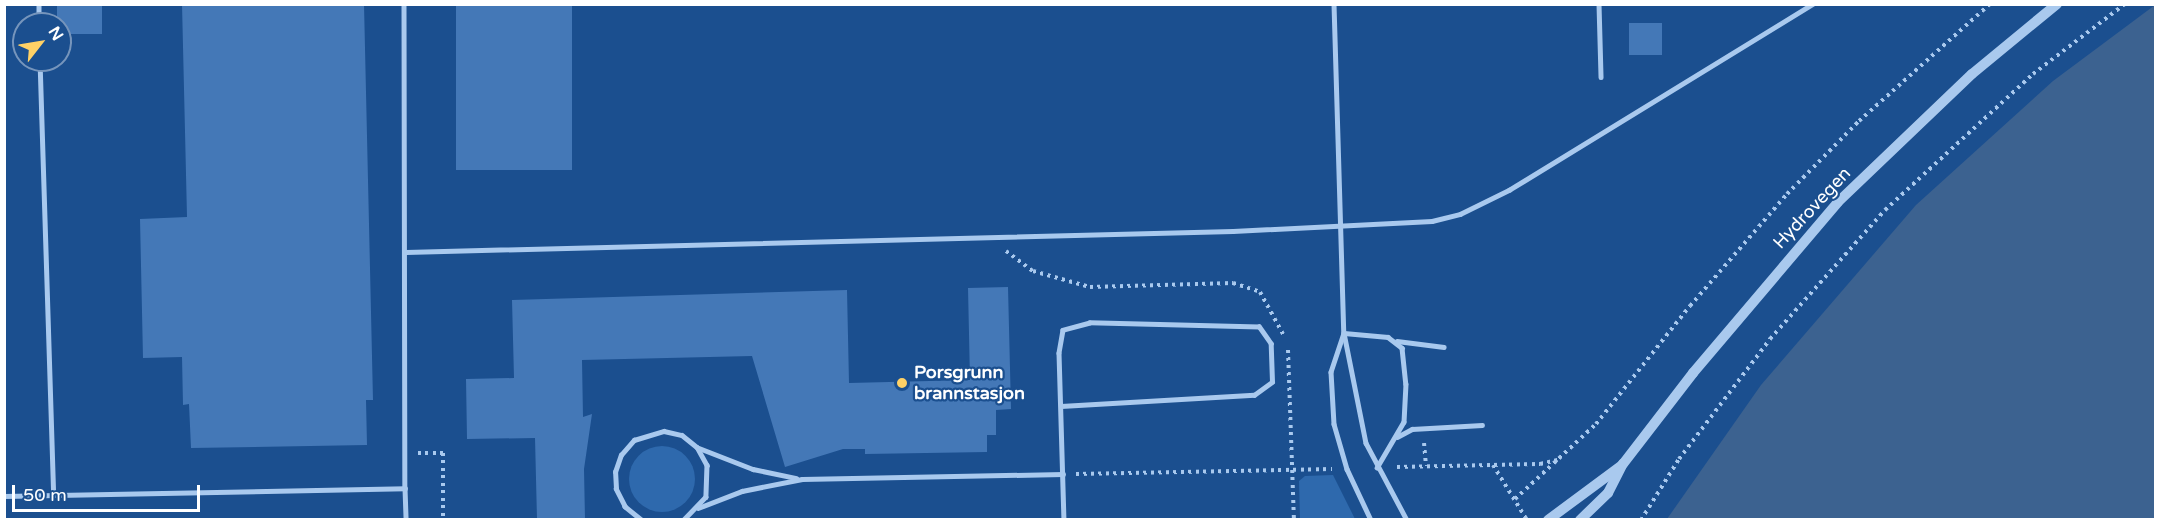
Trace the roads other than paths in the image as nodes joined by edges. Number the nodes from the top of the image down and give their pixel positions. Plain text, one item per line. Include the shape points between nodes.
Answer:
1 (404, 4) edge
2 (1334, 4) edge
3 (1599, 4) edge
4 (1814, 4) edge
5 (2057, 4) edge
6 (40, 72) edge
7 (1601, 77) dead end
8 (1341, 228) junction
9 (406, 252) junction
10 (1344, 333) junction
11 (1396, 340) junction
12 (1444, 347) dead end
13 (1061, 406) junction
14 (1482, 425) dead end
15 (1397, 436) junction
16 (697, 447) junction
17 (1623, 464) junction
18 (1377, 468) junction
19 (1063, 474) junction
20 (802, 479) junction
21 (405, 488) junction
22 (54, 495) junction
23 (4, 496) edge
24 (698, 508) junction
25 (406, 519) edge
26 (641, 519) edge
27 (684, 519) edge
28 (1064, 519) edge
29 (1371, 519) edge
30 (1407, 519) edge
31 (1548, 519) edge
32 (1580, 519) edge

1 - 9 lane
2 - 8 lane
3 - 7 lane
4 - 8 lane via 1481,206 1411,225
5 - 17 street, Hydrovegen via 1956,89 1838,202 1767,282
6 - 22 lane
8 - 9 lane
8 - 10 lane
9 - 21 lane
10 - 11 lane
10 - 18 lane via 1358,415
10 - 29 lane via 1331,372 1334,424 1344,461
11 - 12 lane via 1420,347
11 - 15 lane via 1405,362 1406,384 1404,422
13 - 13 lane via 1059,353 1063,330 1071,326 1090,323 1259,327 1271,344 1272,382 1262,393
13 - 19 lane
14 - 15 lane via 1423,428
15 - 18 lane
16 - 20 lane via 753,469
16 - 24 lane via 709,476
16 - 26 lane via 682,435 649,433 634,440 621,454 615,472 616,489 625,507
17 - 31 street, Hydrovegen
17 - 32 street, Hydrovegen via 1608,493
18 - 30 lane
19 - 20 lane
19 - 28 lane
20 - 24 lane via 742,491
21 - 22 lane
21 - 25 lane
22 - 23 lane
24 - 27 lane

